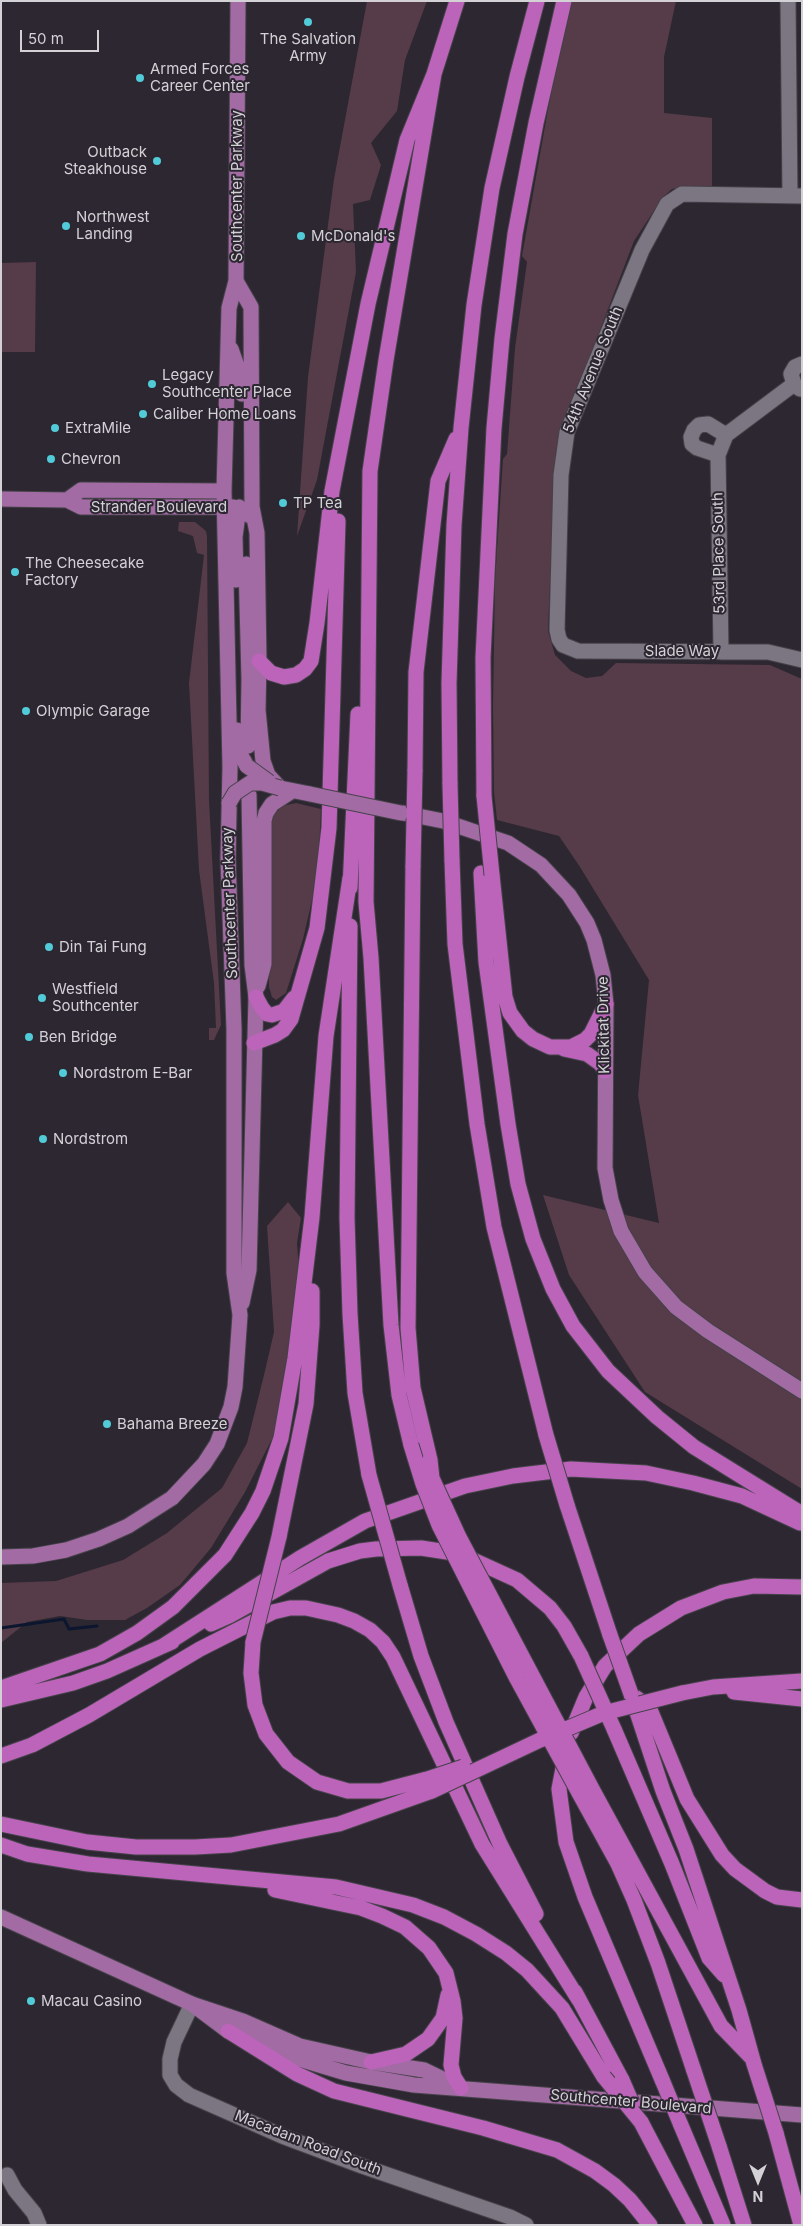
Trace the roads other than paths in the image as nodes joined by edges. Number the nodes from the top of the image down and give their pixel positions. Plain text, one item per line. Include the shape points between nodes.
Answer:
1 (238, 1) edge
2 (457, 1) edge
3 (537, 1) edge
4 (564, 1) edge
5 (788, 1) edge
6 (434, 74) junction
7 (796, 196) edge
8 (236, 281) junction
9 (228, 341) junction
10 (802, 364) edge
11 (798, 387) edge
12 (252, 402) junction
13 (461, 428) junction
14 (344, 430) junction
15 (726, 434) junction
16 (718, 455) junction
17 (224, 491) junction
18 (1, 499) edge
19 (67, 500) junction
20 (238, 507) junction
21 (369, 552) junction
22 (563, 645) joint
23 (721, 652) junction
24 (802, 660) edge
25 (259, 661) junction
26 (248, 746) dead end
27 (228, 752) junction
28 (247, 766) junction
29 (286, 789) junction
30 (249, 795) dead end
31 (229, 803) junction
32 (486, 874) junction
33 (350, 878) junction
34 (299, 990) junction
35 (256, 997) junction
36 (606, 1004) junction
37 (254, 1043) junction
38 (557, 1048) junction
39 (605, 1071) junction
40 (322, 1092) junction
41 (240, 1315) junction
42 (802, 1391) edge
43 (802, 1514) edge
44 (802, 1524) edge
45 (1, 1557) edge
46 (802, 1587) edge
47 (163, 1646) junction
48 (802, 1681) edge
49 (713, 1687) junction
50 (1, 1688) edge
51 (631, 1694) junction
52 (802, 1699) edge
53 (1, 1700) edge
54 (1, 1756) edge
55 (429, 1785) junction
56 (584, 1789) junction
57 (1, 1824) edge
58 (1, 1845) edge
59 (198, 1876) junction
60 (802, 1900) edge
61 (1, 1918) edge
62 (729, 1980) junction
63 (450, 1986) junction
64 (579, 2000) junction
65 (192, 2004) junction
66 (228, 2031) junction
67 (753, 2061) junction
68 (370, 2062) junction
69 (461, 2088) junction
70 (802, 2115) edge
71 (641, 2122) junction
72 (7, 2175) dead end
73 (39, 2225) edge
74 (526, 2225) edge
75 (650, 2225) edge
76 (695, 2225) edge
77 (723, 2225) edge
78 (744, 2225) edge
79 (801, 2225) edge

1 - 8 main road, Southcenter Parkway
2 - 6 highway
3 - 13 highway via 492,188 474,305
4 - 32 highway, bridge via 519,216 494,428 483,658
5 - 7 street
6 - 14 highway via 407,140 368,304
6 - 21 highway via 370,471
7 - 22 street, 54th Avenue South via 682,194 667,204 642,250 567,432 561,475 557,630
8 - 9 main road, Southcenter Parkway via 229,308
8 - 12 main road, Southcenter Parkway via 251,307
9 - 12 main road via 242,380 242,396
9 - 17 main road, Southcenter Parkway
10 - 11 street via 792,374
11 - 15 street
12 - 20 main road, Southcenter Parkway
13 - 51 highway, bridge via 454,525 450,784 455,944 478,1133 494,1227 546,1435
13 - 56 highway, bridge via 438,481 416,672 408,1328 413,1388 432,1478
14 - 25 highway via 332,491 311,661 296,675 284,677 271,673
14 - 34 highway via 335,601 330,828 317,928
15 - 16 street, 53rd Place South
15 - 16 street via 708,424 699,425 691,437 697,448
16 - 23 street, 53rd Place South
17 - 19 main road, Strander Boulevard via 81,490
17 - 20 main road, Southcenter Parkway
18 - 19 main road, Strander Boulevard
19 - 20 main road, Strander Boulevard via 81,507
20 - 25 main road via 257,533
20 - 26 main road, Southcenter Parkway via 245,534
20 - 27 main road, Southcenter Parkway
20 - 28 main road via 235,537 237,737 240,754
21 - 33 highway
21 - 56 highway, bridge via 366,902 394,1362 399,1395 422,1484 439,1525 516,1679
22 - 23 street, Slade Way via 578,651
23 - 24 street, Slade Way via 768,652
25 - 29 main road via 258,710 263,761 268,775
27 - 28 main road
27 - 31 main road, Southcenter Parkway
28 - 29 main road, bridge via 260,777
29 - 31 main road, Klickitat Drive, bridge via 250,783 235,793
29 - 35 main road via 266,813 264,964
29 - 36 main road, Klickitat Drive, bridge via 443,821 508,843 541,865 569,895 587,923 599,956
30 - 35 main road, Southcenter Parkway via 252,965
31 - 41 main road, Southcenter Parkway via 234,1029 234,1273
32 - 38 highway via 506,1004 523,1031 542,1044
32 - 43 highway via 486,962 508,1124 533,1239 553,1289 574,1326 608,1371 657,1417 694,1447
33 - 40 highway via 326,1036
33 - 64 highway, bridge via 347,1188 350,1314 356,1401 370,1475 421,1656 446,1722 500,1844
34 - 35 highway via 284,1011 272,1015 262,1008
34 - 37 highway via 293,1014 283,1030
35 - 37 main road, Southcenter Parkway
36 - 38 highway via 595,1028 585,1040 571,1047
36 - 39 main road, Klickitat Drive
37 - 41 main road, Southcenter Parkway via 249,1270
38 - 39 highway via 588,1054
39 - 42 main road, Klickitat Drive via 605,1168 616,1216 635,1257 654,1284 682,1312
40 - 50 highway via 306,1278 290,1391 277,1453 252,1513 225,1555 173,1607 137,1633 100,1654
40 - 55 highway, bridge via 308,1385 297,1455 253,1642 251,1673 255,1705 266,1734 288,1762 317,1782 348,1791
41 - 45 main road, Southcenter Parkway via 238,1367 231,1407 217,1444 189,1482 152,1512 99,1539 66,1550
44 - 47 highway via 742,1496 646,1473 571,1469 513,1476 464,1486 365,1521 300,1558
46 - 77 highway, bridge via 754,1586 723,1592 681,1608 639,1634 605,1666 586,1697 571,1732 559,1789 566,1842 585,1897
47 - 53 highway via 73,1683
47 - 62 highway, bridge via 229,1616 328,1561 360,1551 422,1548 460,1554 517,1580 550,1608 581,1656 672,1864 709,1958
48 - 49 highway
49 - 52 highway via 744,1694
49 - 55 highway, bridge via 604,1713
51 - 60 highway, bridge via 649,1707 687,1799 722,1855 734,1869 765,1892
51 - 62 highway
54 - 64 highway via 32,1745 89,1715 200,1649 273,1612 306,1608 354,1621 370,1630 393,1657 482,1844
55 - 57 highway via 339,1824 231,1844 195,1847 88,1842
56 - 67 highway via 721,2026
56 - 78 highway, bridge via 634,1900 658,1963
58 - 59 highway via 27,1854 88,1864
59 - 63 highway via 317,1898 382,1916 405,1928 429,1948 446,1973
59 - 71 highway, bridge via 336,1887 413,1905 444,1917 506,1953 527,1970 562,2008 604,2077
61 - 65 main road, Southcenter Boulevard
62 - 67 highway
63 - 68 highway via 443,2018 428,2039 406,2054
63 - 69 highway via 455,2018 452,2065 454,2077
64 - 71 highway, bridge
65 - 66 main road, Southcenter Boulevard
65 - 68 main road, Southcenter Boulevard via 300,2046
65 - 74 street, Macadam Road South via 174,2042 170,2067 176,2086 189,2095 282,2136
66 - 69 main road, Southcenter Boulevard via 296,2058 346,2073 414,2086
66 - 75 highway via 297,2074 334,2091 557,2150 614,2184
67 - 79 highway, bridge
68 - 69 main road, Southcenter Boulevard via 424,2070
69 - 70 main road, Southcenter Boulevard
71 - 76 highway
72 - 73 street

